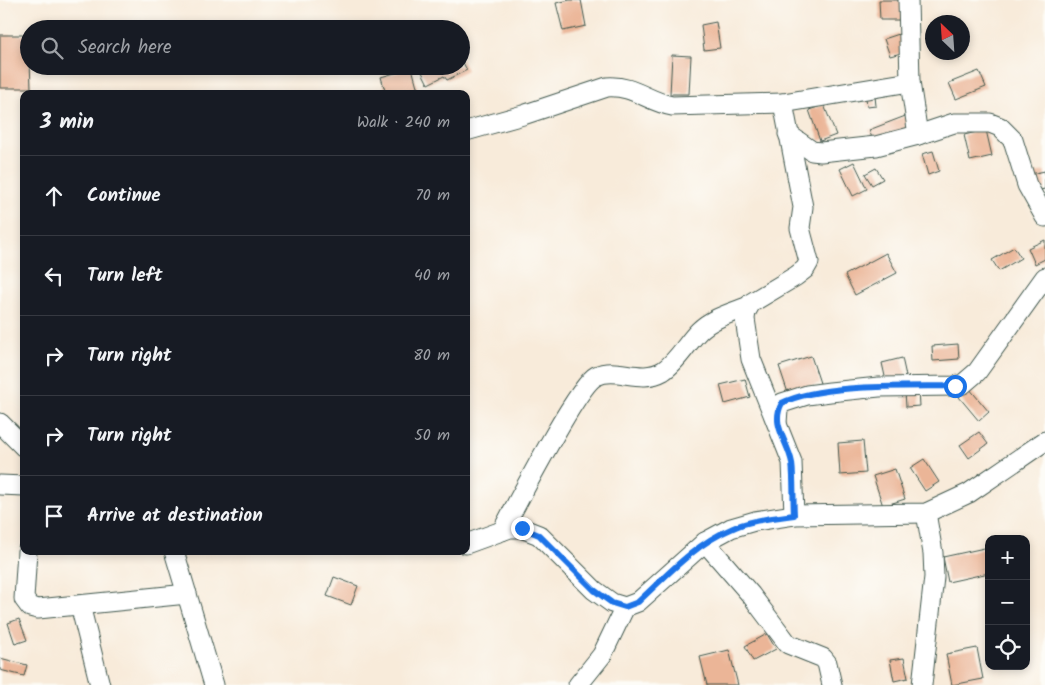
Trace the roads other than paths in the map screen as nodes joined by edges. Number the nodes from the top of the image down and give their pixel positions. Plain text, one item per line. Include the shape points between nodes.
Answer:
1 (908, 0) edge
2 (910, 82) junction
3 (783, 103) junction
4 (470, 130) edge
5 (788, 134) junction
6 (918, 135) junction
7 (1045, 217) edge
8 (1045, 277) edge
9 (749, 306) junction
10 (0, 423) edge
11 (777, 423) junction
12 (1045, 441) edge
13 (20, 443) edge
14 (0, 485) edge
15 (20, 486) edge
16 (926, 514) junction
17 (794, 515) junction
18 (502, 531) junction
19 (705, 542) junction
20 (470, 543) edge
21 (27, 555) edge
22 (175, 555) edge
23 (187, 594) junction
24 (80, 604) junction
25 (625, 607) junction
26 (100, 685) edge
27 (214, 685) edge
28 (578, 685) edge
29 (832, 685) edge
30 (922, 685) edge

1 - 2 street
2 - 3 street
2 - 6 street
3 - 4 street via 672,106 654,102 620,86 607,87 523,116
3 - 5 street
5 - 6 street via 812,151 821,152 876,146
5 - 9 street via 803,207 800,228 808,262 805,270
6 - 7 street via 954,123 983,122 1000,128 1013,140 1027,185
8 - 11 street via 977,372 963,384 879,387 807,395 782,403
9 - 11 street via 745,319 751,359 760,388
9 - 18 street via 708,323 665,369 652,376 611,374 597,376 587,383
10 - 13 street
11 - 17 street via 792,462
12 - 16 street via 969,493
14 - 15 street
16 - 17 street
16 - 30 street via 934,577
17 - 19 street via 731,528
18 - 20 street
18 - 25 street via 522,528 539,535 594,590 612,603
19 - 25 street via 638,602
19 - 29 street via 788,644 823,658
21 - 24 street via 24,600 30,607
22 - 23 street
23 - 24 street
23 - 27 street
24 - 26 street
25 - 28 street via 602,655

